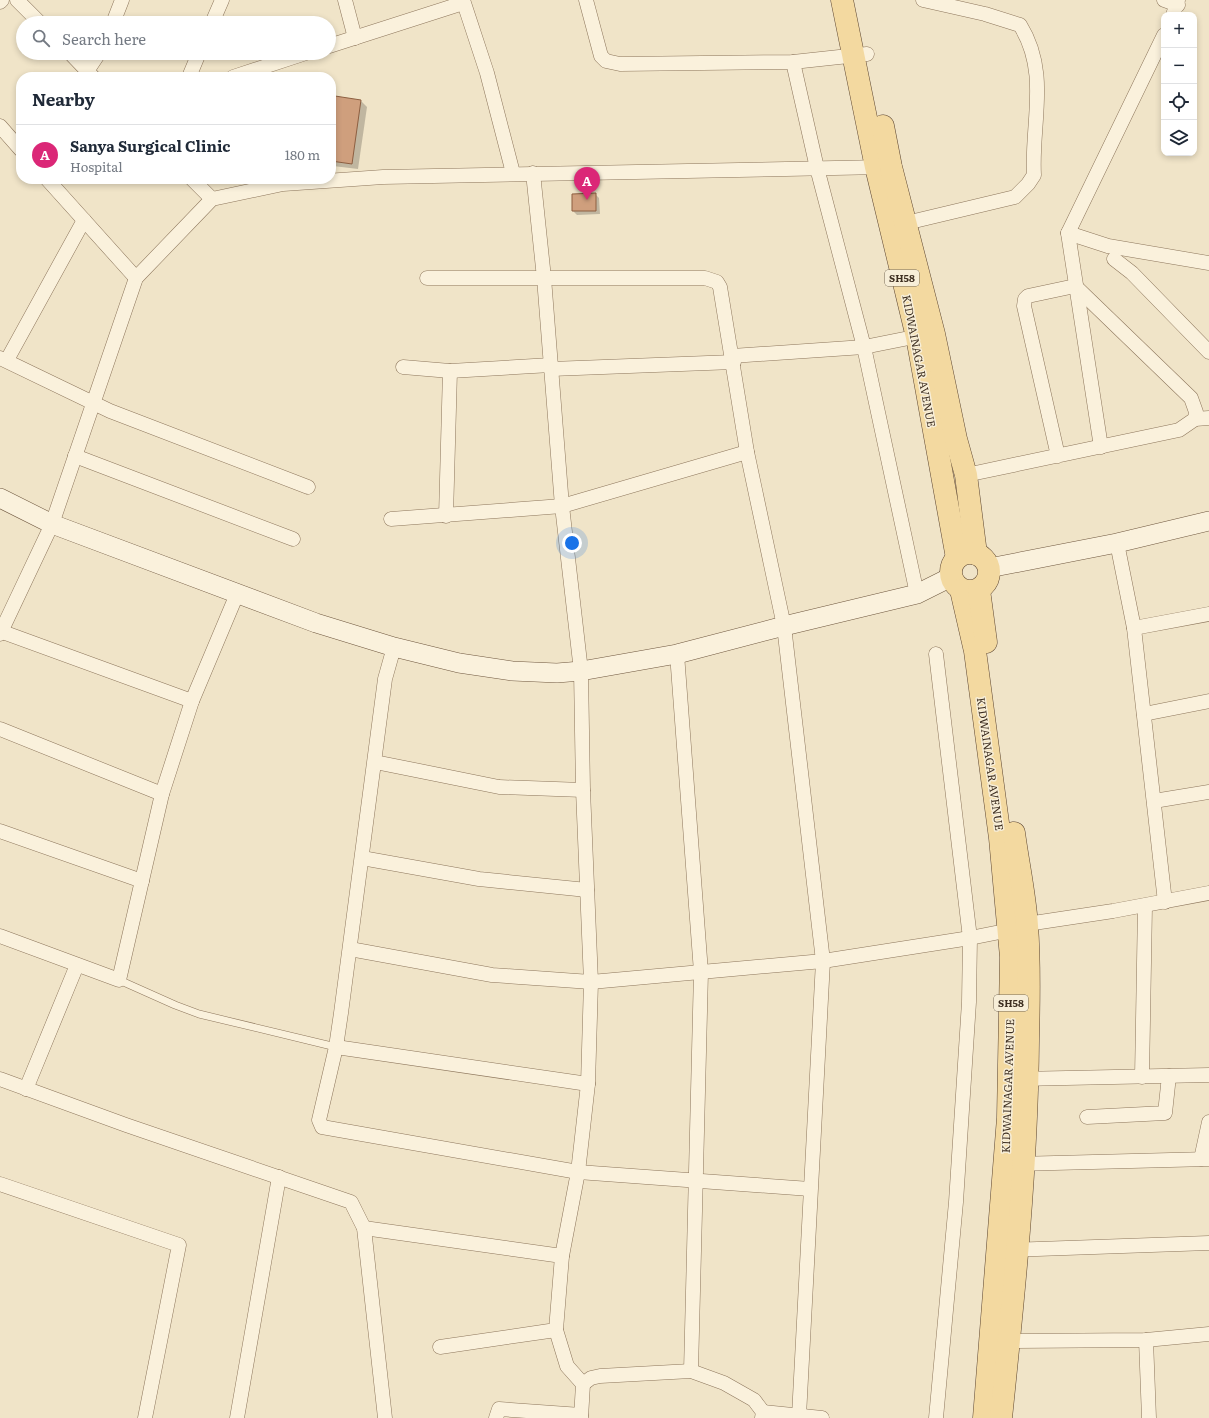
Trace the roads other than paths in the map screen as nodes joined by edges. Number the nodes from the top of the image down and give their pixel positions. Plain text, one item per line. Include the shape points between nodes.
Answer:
1 (17, 0) edge
2 (122, 0) edge
3 (222, 0) edge
4 (345, 0) edge
5 (586, 0) edge
6 (842, 0) edge
7 (856, 0) edge
8 (923, 0) edge
9 (1164, 0) edge
10 (463, 2) edge
11 (30, 5) edge
12 (1176, 7) edge
13 (36, 16) edge
14 (116, 16) edge
15 (215, 16) edge
16 (355, 38) junction
17 (1161, 41) edge
18 (336, 44) edge
19 (860, 55) junction
20 (77, 60) edge
21 (96, 60) edge
22 (197, 60) edge
23 (285, 60) edge
24 (793, 62) junction
25 (88, 72) edge
26 (91, 72) edge
27 (191, 72) edge
28 (248, 72) edge
29 (0, 126) edge
30 (16, 144) edge
31 (883, 167) junction
32 (817, 168) junction
33 (513, 173) junction
34 (533, 173) junction
35 (336, 180) edge
36 (52, 184) edge
37 (197, 184) edge
38 (283, 184) edge
39 (212, 199) junction
40 (84, 220) junction
41 (906, 223) junction
42 (1068, 233) junction
43 (1114, 259) dead end
44 (1209, 263) edge
45 (136, 278) junction
46 (427, 278) dead end
47 (544, 278) junction
48 (1075, 286) junction
49 (925, 335) junction
50 (864, 347) junction
51 (1209, 352) edge
52 (3, 359) edge
53 (733, 359) junction
54 (404, 367) dead end
55 (551, 367) junction
56 (450, 371) junction
57 (93, 402) junction
58 (1209, 418) edge
59 (1194, 419) junction
60 (1101, 447) junction
61 (747, 452) junction
62 (75, 456) junction
63 (1058, 456) junction
64 (966, 475) junction
65 (308, 487) dead end
66 (0, 498) edge
67 (562, 506) junction
68 (446, 516) junction
69 (391, 519) dead end
70 (1209, 521) edge
71 (52, 524) junction
72 (293, 539) dead end
73 (1117, 543) junction
74 (969, 573) junction
75 (237, 594) junction
76 (917, 594) junction
77 (1209, 614) edge
78 (784, 626) junction
79 (1134, 628) junction
80 (0, 632) edge
81 (394, 647) junction
82 (677, 654) junction
83 (936, 654) dead end
84 (582, 672) junction
85 (192, 701) junction
86 (1209, 701) edge
87 (1144, 714) junction
88 (0, 729) edge
89 (374, 762) junction
90 (583, 790) junction
91 (1209, 792) edge
92 (162, 794) junction
93 (1154, 801) junction
94 (0, 831) edge
95 (362, 858) junction
96 (142, 882) junction
97 (587, 890) junction
98 (1209, 893) edge
99 (1165, 902) junction
100 (1145, 906) junction
101 (1018, 927) junction
102 (0, 936) edge
103 (970, 938) junction
104 (350, 949) junction
105 (823, 961) junction
106 (77, 965) junction
107 (701, 972) junction
108 (119, 980) junction
109 (591, 982) junction
110 (336, 1047) junction
111 (1209, 1075) edge
112 (1169, 1076) junction
113 (1142, 1077) junction
114 (0, 1079) edge
115 (1018, 1079) junction
116 (588, 1084) junction
117 (26, 1090) junction
118 (1087, 1118) dead end
119 (1209, 1122) edge
120 (1205, 1159) edge
121 (1014, 1164) junction
122 (578, 1172) junction
123 (279, 1177) junction
124 (696, 1181) junction
125 (0, 1184) edge
126 (810, 1189) junction
127 (364, 1228) junction
128 (1209, 1244) edge
129 (1007, 1250) junction
130 (562, 1256) junction
131 (556, 1330) junction
132 (1209, 1334) edge
133 (1146, 1340) junction
134 (1000, 1341) junction
135 (440, 1346) dead end
136 (691, 1371) junction
137 (583, 1384) junction
138 (532, 1415) edge
139 (762, 1415) edge
140 (799, 1416) junction
141 (581, 1417) edge
142 (145, 1418) edge
143 (237, 1418) edge
144 (385, 1418) edge
145 (496, 1418) edge
146 (822, 1418) edge
147 (936, 1418) edge
148 (984, 1418) edge
149 (1001, 1418) edge
150 (1149, 1418) edge

1 - 11 street
2 - 14 street
3 - 15 street
4 - 16 street
5 - 24 street via 601,56 606,61 620,64
6 - 19 main road, KIDWAINAGAR AVENUE / SH58
7 - 19 main road, KIDWAINAGAR AVENUE / SH58
8 - 41 street via 1020,25 1030,40 1038,84 1034,175 1015,196
9 - 12 street
10 - 16 street
10 - 33 street via 487,73
11 - 13 street
16 - 18 street
17 - 42 street
19 - 24 street
19 - 31 main road, KIDWAINAGAR AVENUE / SH58
20 - 25 street
21 - 26 street
22 - 27 street
23 - 28 street
24 - 32 street
29 - 30 street
31 - 32 street
31 - 41 main road, KIDWAINAGAR AVENUE / SH58
31 - 49 main road, KIDWAINAGAR AVENUE / SH58
32 - 34 street
32 - 50 street
33 - 34 street
33 - 35 street
34 - 47 street
36 - 40 street
37 - 39 street
38 - 39 street
39 - 45 street
40 - 45 street
40 - 52 street
41 - 49 main road, KIDWAINAGAR AVENUE / SH58
42 - 44 street via 1108,246
42 - 48 street
43 - 51 street via 1132,273
45 - 57 street
46 - 47 street
47 - 53 street via 705,278 717,282
47 - 55 street
48 - 59 street via 1191,398 1196,412
48 - 60 street
48 - 63 street via 1028,296 1024,306
49 - 50 street
49 - 64 main road, KIDWAINAGAR AVENUE / SH58
49 - 74 main road, KIDWAINAGAR AVENUE / SH58
50 - 53 street
50 - 76 street
52 - 57 street
53 - 55 street
53 - 61 street
54 - 56 street
55 - 56 street
55 - 67 street
56 - 68 street
57 - 62 street
57 - 65 street via 110,411
58 - 59 street
59 - 60 street via 1179,430
60 - 63 street
61 - 67 street
61 - 78 street
62 - 71 street
62 - 72 street
63 - 64 street
64 - 74 main road, KIDWAINAGAR AVENUE / SH58
66 - 71 street
67 - 68 street
67 - 84 street
68 - 69 street
70 - 73 street
71 - 75 street
71 - 80 street
73 - 74 street
73 - 79 street
74 - 76 street
74 - 101 main road, KIDWAINAGAR AVENUE / SH58
75 - 81 street via 316,623
75 - 85 street
76 - 78 street
77 - 79 street
78 - 82 street
78 - 105 street
79 - 87 street
80 - 85 street
81 - 84 street via 459,663 512,671
81 - 89 street via 385,678
82 - 84 street
82 - 107 street
83 - 103 street
84 - 90 street
85 - 92 street
86 - 87 street
87 - 93 street
88 - 92 street
89 - 90 street via 499,787
89 - 95 street
90 - 97 street
91 - 93 street
92 - 96 street
93 - 99 street
94 - 96 street
95 - 97 street via 479,879
95 - 104 street
96 - 108 street
97 - 109 street
98 - 99 street
99 - 100 street
100 - 101 street
100 - 113 street
101 - 103 street
101 - 115 main road, KIDWAINAGAR AVENUE / SH58 via 1029,975
102 - 106 street
103 - 105 street
103 - 147 street via 969,1002 956,1202
104 - 109 street via 492,975
104 - 110 street
105 - 107 street
105 - 126 street
106 - 108 street
106 - 117 street
107 - 109 street
107 - 124 street
108 - 110 lane via 199,1014
109 - 116 street
110 - 116 street
110 - 122 street via 319,1120 322,1126
111 - 112 street
112 - 113 street
112 - 118 street via 1165,1113
113 - 115 street
114 - 117 street
115 - 121 main road, KIDWAINAGAR AVENUE / SH58
116 - 122 street
117 - 123 street
119 - 120 street
120 - 121 street
121 - 129 main road, KIDWAINAGAR AVENUE / SH58
122 - 124 street
122 - 130 street
123 - 127 street via 351,1202
123 - 143 street
124 - 126 street
124 - 136 street
125 - 142 street via 179,1245
126 - 140 street
127 - 130 street
127 - 144 street
128 - 129 street
129 - 134 main road, KIDWAINAGAR AVENUE / SH58
130 - 131 street
131 - 135 street
131 - 137 street via 567,1366
132 - 133 street
133 - 134 street
133 - 150 street
134 - 148 main road, KIDWAINAGAR AVENUE / SH58
134 - 149 main road, KIDWAINAGAR AVENUE / SH58
136 - 137 street via 600,1376 591,1378
136 - 139 street via 724,1383 754,1400
137 - 141 street
138 - 141 street
138 - 145 street via 499,1409
139 - 140 street
140 - 146 street

